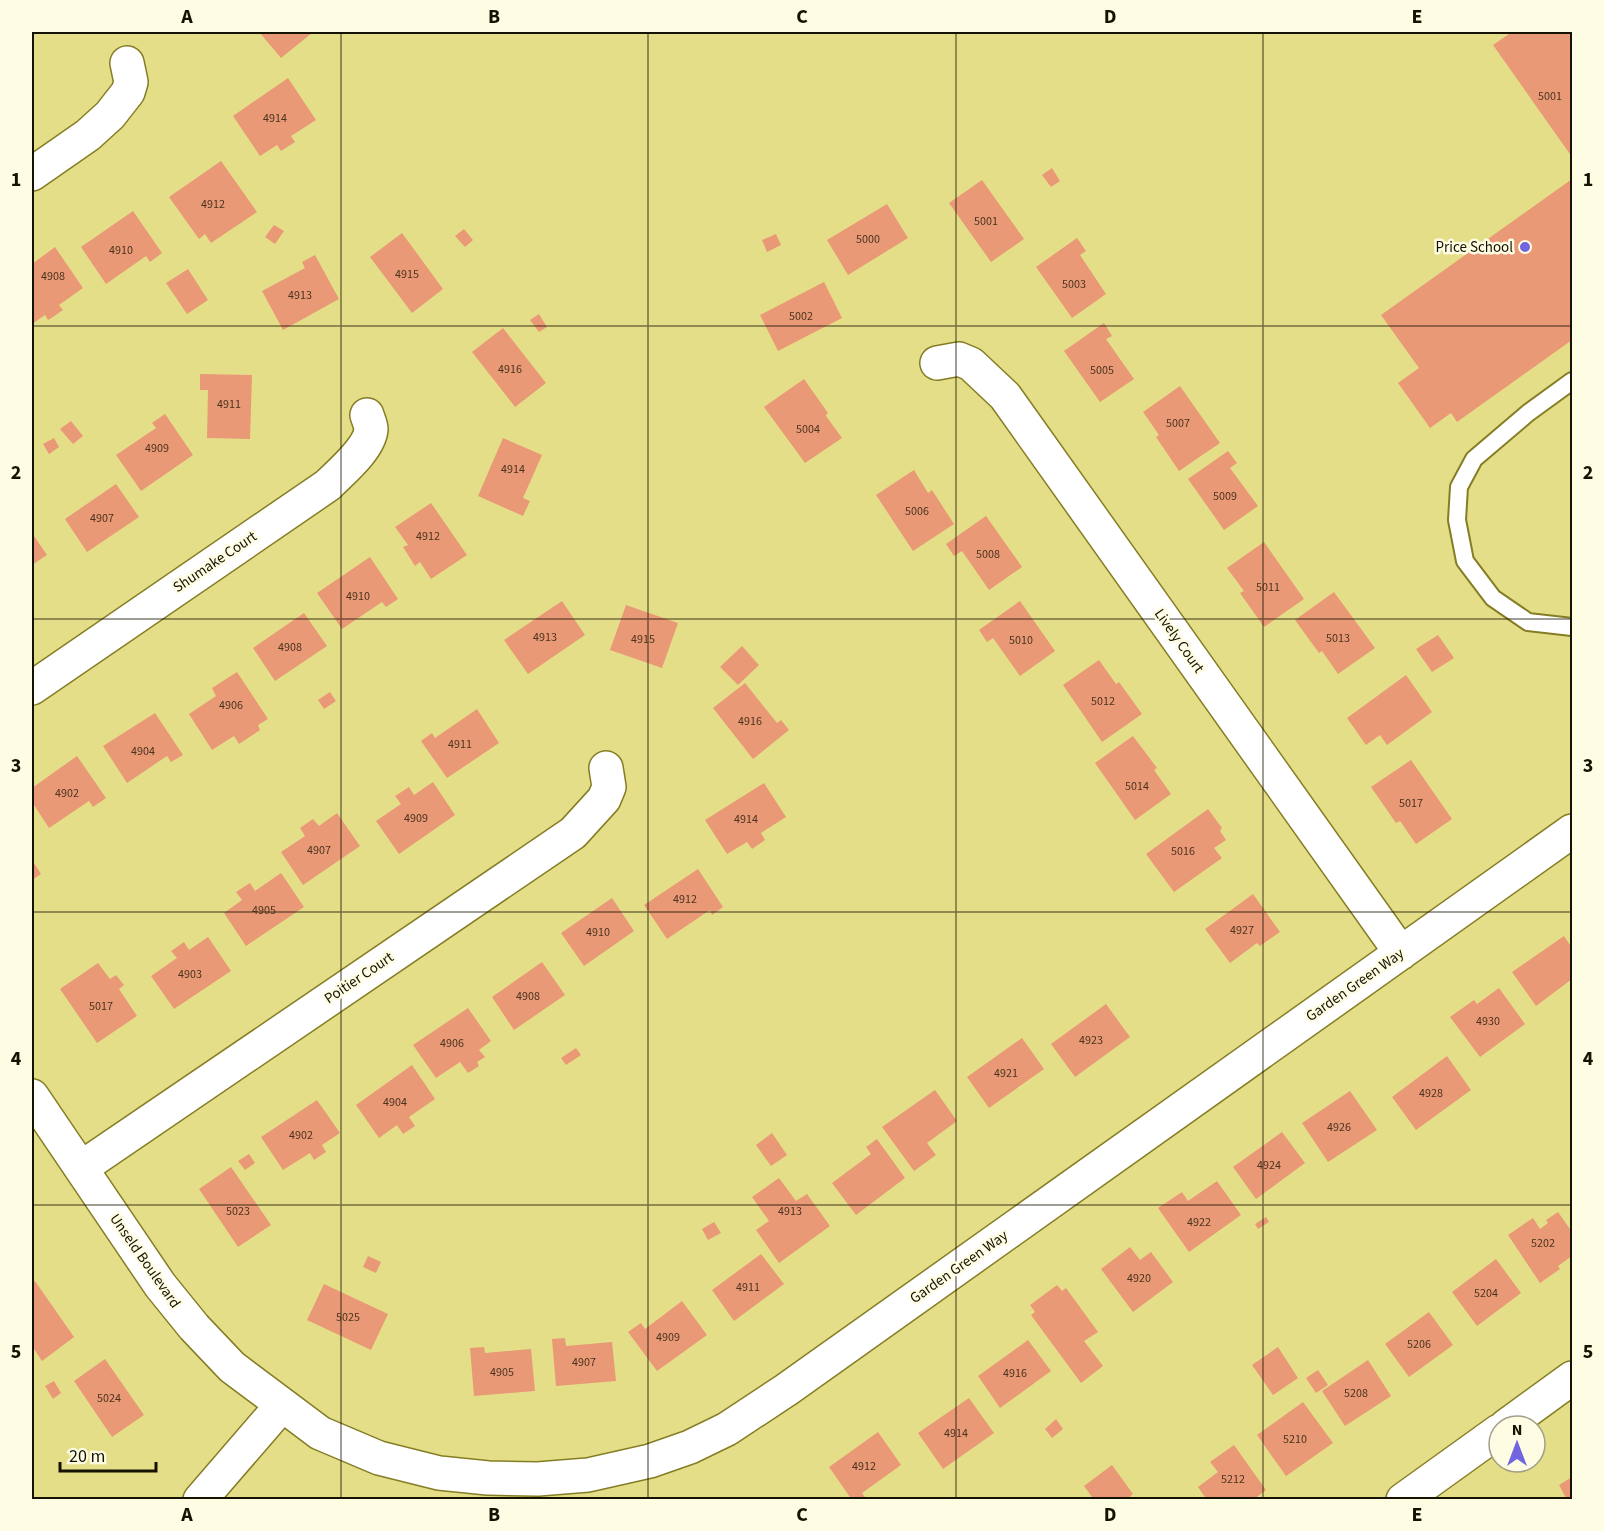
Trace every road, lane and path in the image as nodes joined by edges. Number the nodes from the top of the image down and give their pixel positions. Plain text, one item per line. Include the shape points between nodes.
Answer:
1 (127, 63) dead end
2 (32, 174) edge
3 (937, 363) dead end
4 (1572, 381) edge
5 (367, 415) dead end
6 (1572, 627) edge
7 (32, 688) edge
8 (606, 768) dead end
9 (1572, 831) edge
10 (1401, 953) junction
11 (32, 1096) edge
12 (81, 1168) junction
13 (1572, 1378) edge
14 (282, 1405) junction
15 (1522, 1414) edge
16 (1487, 1440) edge
17 (200, 1500) edge
18 (1403, 1500) edge

1 - 2 street via 131,82 128,92 110,115
3 - 10 street, Lively Court via 959,359 971,364 1005,396
4 - 6 lane via 1474,459 1459,487 1457,520 1465,561 1493,598 1528,622
5 - 7 street, Shumake Court via 371,429 366,444 328,485
8 - 12 street, Poitier Court via 609,787 604,799 573,833
9 - 10 street, Garden Green Way
10 - 14 street, Garden Green Way via 786,1390 727,1429 690,1447 588,1475 538,1479 439,1473 379,1458 320,1433
11 - 12 street, Unseld Boulevard
12 - 14 street, Unseld Boulevard via 160,1285 194,1327 232,1367
13 - 15 street
14 - 17 street
16 - 18 street

